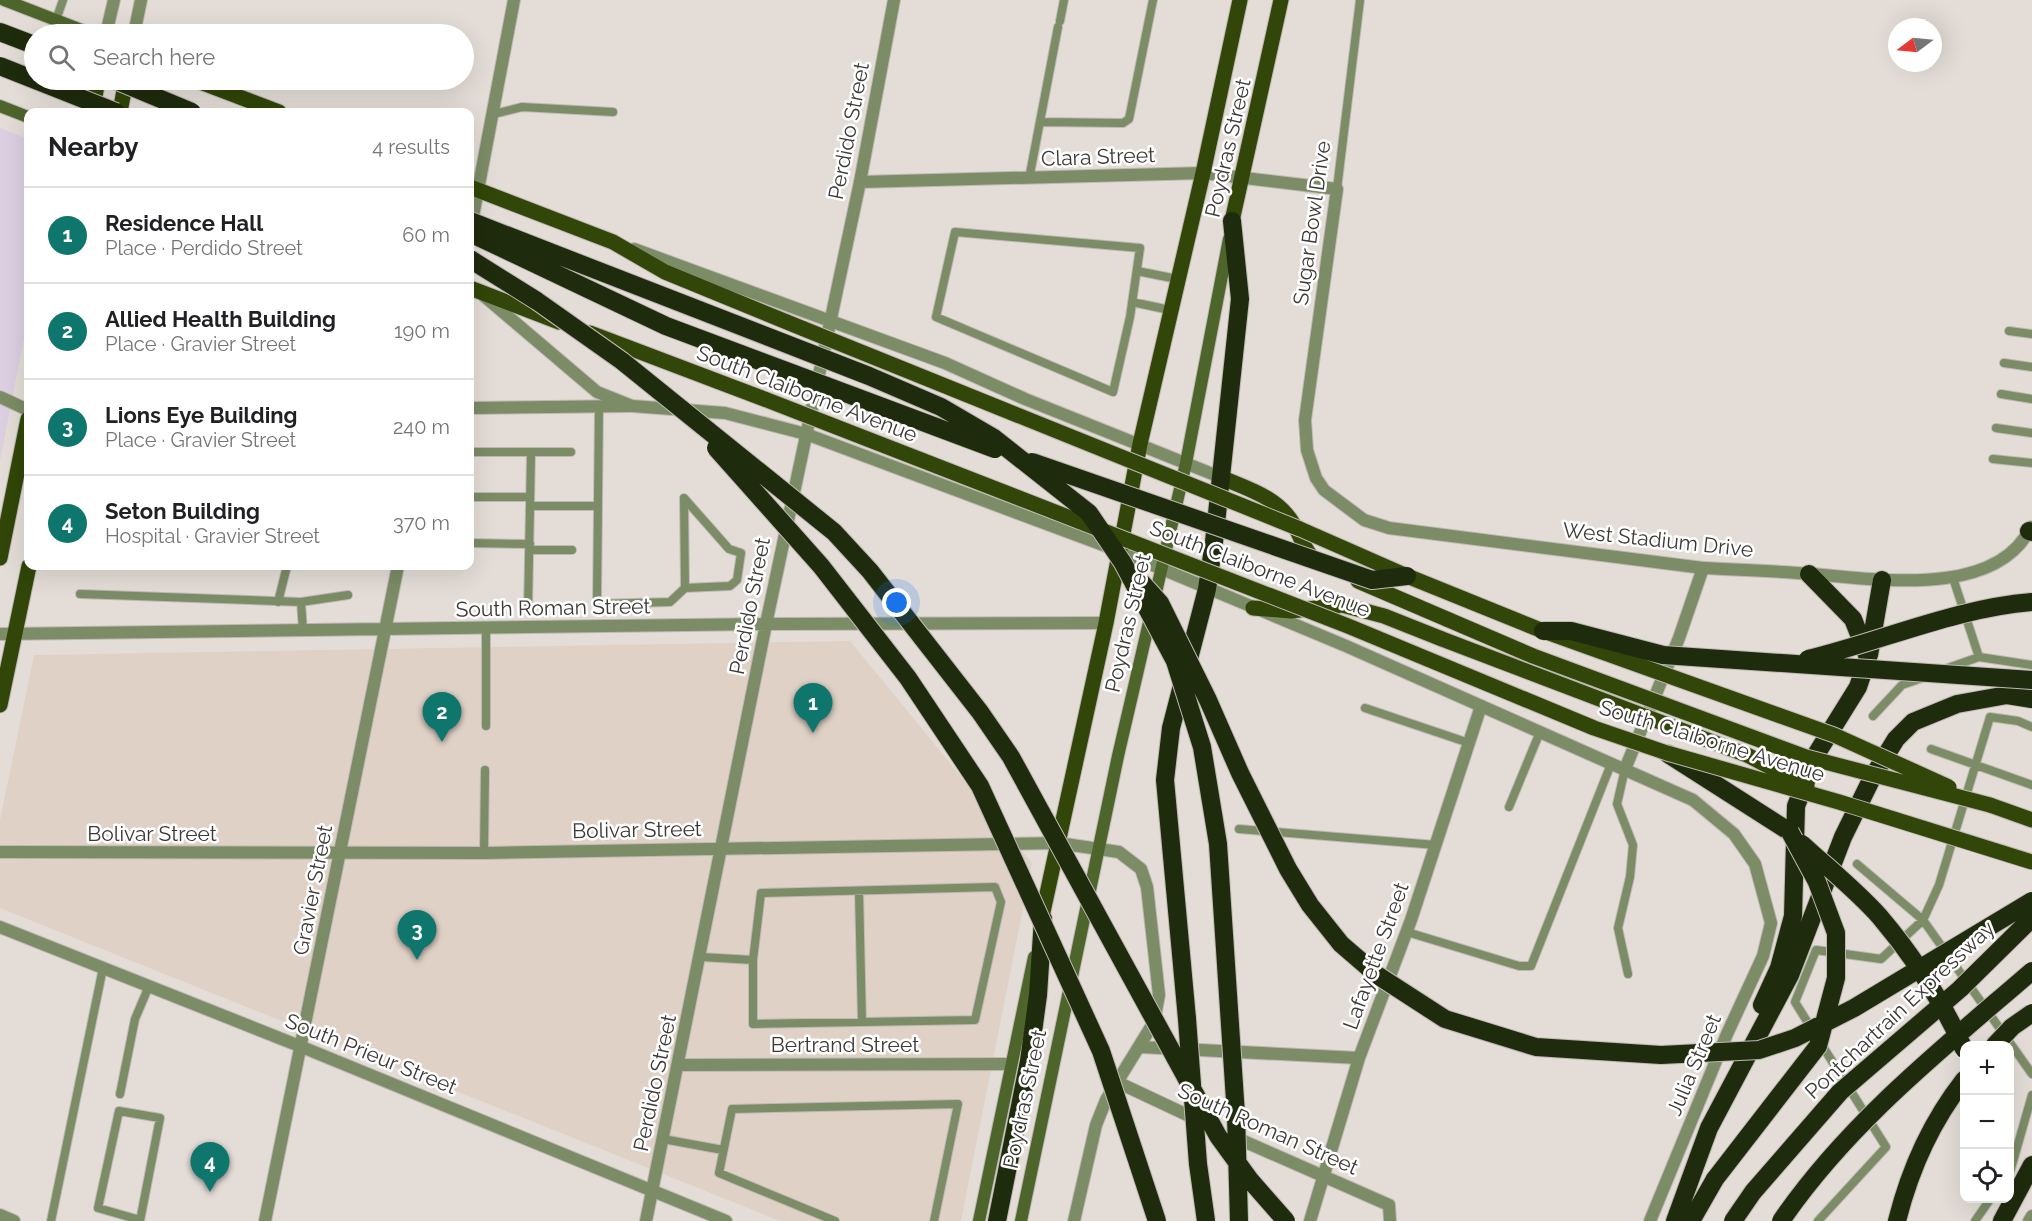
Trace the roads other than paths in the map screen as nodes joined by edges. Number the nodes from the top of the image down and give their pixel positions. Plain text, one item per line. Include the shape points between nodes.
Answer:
1 (4, 0) edge
2 (63, 0) edge
3 (141, 0) edge
4 (514, 0) edge
5 (894, 0) edge
6 (1064, 0) edge
7 (1154, 0) edge
8 (1239, 0) edge
9 (1281, 0) edge
10 (1360, 0) edge
11 (112, 1) edge
12 (56, 21) junction
13 (64, 24) edge
14 (108, 24) edge
15 (136, 24) edge
16 (0, 32) edge
17 (24, 41) edge
18 (0, 66) edge
19 (24, 76) edge
20 (61, 90) edge
21 (96, 90) edge
22 (124, 90) edge
23 (139, 90) edge
24 (221, 90) edge
25 (0, 106) edge
26 (93, 108) edge
27 (106, 108) edge
28 (121, 108) edge
29 (182, 108) edge
30 (268, 108) edge
31 (613, 112) dead end
32 (494, 114) junction
33 (24, 115) edge
34 (1041, 122) junction
35 (1203, 173) junction
36 (1243, 177) junction
37 (1029, 179) junction
38 (860, 182) junction
39 (474, 189) edge
40 (1337, 189) junction
41 (1232, 221) junction
42 (474, 223) edge
43 (474, 236) edge
44 (613, 242) junction
45 (474, 262) edge
46 (1137, 271) junction
47 (1177, 279) junction
48 (475, 290) edge
49 (1132, 302) junction
50 (1170, 310) junction
51 (830, 321) junction
52 (2009, 331) dead end
53 (2032, 334) edge
54 (2004, 363) dead end
55 (2032, 368) edge
56 (2001, 394) dead end
57 (0, 397) edge
58 (2032, 399) edge
59 (599, 406) junction
60 (632, 406) junction
61 (24, 408) edge
62 (474, 408) edge
63 (680, 408) junction
64 (1996, 428) dead end
65 (2032, 433) edge
66 (806, 434) junction
67 (24, 439) edge
68 (1140, 444) junction
69 (1307, 450) joint
70 (474, 452) edge
71 (531, 452) junction
72 (571, 452) dead end
73 (1993, 459) dead end
74 (1186, 463) junction
75 (2032, 463) edge
76 (1220, 477) junction
77 (474, 497) edge
78 (530, 501) junction
79 (598, 506) junction
80 (2031, 529) edge
81 (474, 543) edge
82 (530, 547) junction
83 (572, 550) dead end
84 (1121, 557) junction
85 (0, 558) edge
86 (1703, 568) junction
87 (28, 570) edge
88 (286, 570) edge
89 (397, 570) edge
90 (1163, 571) junction
91 (1809, 574) junction
92 (1407, 576) junction
93 (1953, 578) junction
94 (1882, 580) junction
95 (685, 588) junction
96 (1207, 589) junction
97 (80, 594) dead end
98 (348, 595) dead end
99 (278, 602) junction
100 (301, 602) junction
101 (2032, 602) edge
102 (1253, 608) junction
103 (528, 609) dead end
104 (1106, 623) junction
105 (766, 624) junction
106 (486, 628) junction
107 (386, 629) junction
108 (303, 631) junction
109 (1543, 631) junction
110 (7, 635) edge
111 (1868, 657) junction
112 (1979, 657) junction
113 (1767, 664) junction
114 (2032, 665) edge
115 (2032, 680) edge
116 (2032, 699) edge
117 (0, 705) edge
118 (1481, 706) junction
119 (1365, 708) dead end
120 (1873, 716) dead end
121 (486, 726) dead end
122 (2032, 727) edge
123 (1540, 732) junction
124 (1469, 743) junction
125 (1931, 749) dead end
126 (1667, 753) junction
127 (1611, 764) junction
128 (1975, 765) junction
129 (485, 770) dead end
130 (1625, 770) junction
131 (2032, 785) edge
132 (1839, 802) junction
133 (1990, 805) junction
134 (1509, 807) dead end
135 (2032, 820) edge
136 (1239, 829) dead end
137 (1790, 832) junction
138 (1059, 843) junction
139 (1436, 845) junction
140 (723, 848) junction
141 (1098, 848) junction
142 (0, 852) edge
143 (484, 853) junction
144 (339, 855) junction
145 (2032, 862) edge
146 (1857, 864) dead end
147 (859, 891) junction
148 (2032, 902) edge
149 (1043, 912) junction
150 (2032, 918) edge
151 (1923, 920) junction
152 (1771, 923) joint
153 (0, 927) edge
154 (1407, 932) junction
155 (701, 957) junction
156 (753, 960) junction
157 (103, 968) junction
158 (2032, 971) edge
159 (1628, 974) dead end
160 (148, 986) junction
161 (2032, 1013) edge
162 (862, 1022) junction
163 (1961, 1041) edge
164 (1999, 1041) edge
165 (302, 1047) junction
166 (1140, 1047) junction
167 (1359, 1058) junction
168 (1011, 1064) junction
169 (679, 1065) junction
170 (2032, 1074) edge
171 (1735, 1080) junction
172 (1117, 1082) junction
173 (1960, 1087) edge
174 (120, 1094) dead end
175 (2032, 1095) edge
176 (663, 1138) junction
177 (723, 1150) junction
178 (2014, 1159) edge
179 (2032, 1165) edge
180 (1324, 1176) junction
181 (652, 1192) junction
182 (1988, 1203) edge
183 (1998, 1203) edge
184 (0, 1215) edge
185 (2032, 1216) edge
186 (140, 1220) edge
187 (14, 1221) edge
188 (51, 1221) edge
189 (265, 1221) edge
190 (646, 1221) edge
191 (726, 1221) edge
192 (835, 1221) edge
193 (934, 1221) edge
194 (979, 1221) edge
195 (997, 1221) edge
196 (1021, 1221) edge
197 (1074, 1221) edge
198 (1157, 1221) edge
199 (1206, 1221) edge
200 (1239, 1221) edge
201 (1286, 1221) edge
202 (1310, 1221) edge
203 (1390, 1221) edge
204 (1650, 1221) edge
205 (1675, 1221) edge
206 (1691, 1221) edge
207 (1733, 1221) edge
208 (1781, 1221) edge
209 (1818, 1221) edge
210 (1897, 1221) edge
211 (1975, 1221) edge
212 (2000, 1221) edge
213 (2029, 1221) edge

1 - 12 main road
2 - 12 lane
3 - 15 street
4 - 32 street
5 - 38 street, Perdido Street
6 - 34 lane
7 - 34 lane via 1129,119 1123,123
8 - 35 main road, Poydras Street
9 - 36 main road, Poydras Street
10 - 40 lane, Sugar Bowl Drive
11 - 14 street
12 - 13 main road
16 - 17 highway
18 - 19 highway, bridge
20 - 27 highway, bridge
21 - 26 main road
22 - 28 main road
23 - 29 highway, bridge
24 - 30 main road
25 - 33 main road
31 - 32 lane via 522,107
32 - 39 street
34 - 37 lane
35 - 36 street, Clara Street
35 - 37 street, Clara Street
35 - 47 main road, Poydras Street
36 - 40 street, Clara Street
36 - 41 main road, Poydras Street
37 - 38 street, Clara Street
38 - 51 street, Perdido Street
39 - 44 main road, South Claiborne Avenue
40 - 69 street, Sugar Bowl Drive via 1305,420
41 - 74 main road, Poydras Street
41 - 76 highway via 1240,300
42 - 84 highway, bridge via 941,407 994,438 1089,513
43 - 92 highway, bridge via 666,326 924,423 1372,580
44 - 51 street, South Claiborne Avenue
44 - 92 main road, South Claiborne Avenue, bridge via 665,272
45 - 63 highway, bridge via 622,361
46 - 47 lane
46 - 49 lane
46 - 49 lane via 1140,248 955,232 936,317 1113,392
47 - 50 main road, Poydras Street
48 - 60 street, South Claiborne Avenue via 597,392
48 - 126 main road, South Claiborne Avenue, bridge via 767,400 1348,626 1594,728
49 - 50 lane
50 - 68 main road, Poydras Street
51 - 66 street, Perdido Street
51 - 68 street, South Claiborne Avenue via 945,363
52 - 53 lane
54 - 55 lane
56 - 58 lane
57 - 61 street
59 - 60 street
59 - 62 street
59 - 79 lane
60 - 66 street, South Claiborne Avenue via 725,413
63 - 198 highway, bridge via 821,566 908,678 980,786 1101,1051
63 - 201 highway, bridge via 834,532 870,571 980,712 1011,757 1218,1136
64 - 65 lane
66 - 84 street, South Claiborne Avenue
66 - 105 street, Perdido Street
67 - 85 main road
68 - 74 street, South Claiborne Avenue
68 - 84 main road, Poydras Street
69 - 86 street, West Stadium Drive via 1324,490 1364,520 1389,528
70 - 71 lane
71 - 72 lane
71 - 78 lane
73 - 75 lane
74 - 76 street, South Claiborne Avenue
74 - 90 main road, Poydras Street
76 - 96 highway
76 - 133 main road, bridge via 1281,506 1295,526 1303,550 1316,562 1449,621 1806,757
77 - 78 lane
78 - 79 lane
78 - 82 lane
79 - 95 lane via 597,604 670,602
80 - 93 street, West Stadium Drive via 1999,560 1977,572
81 - 82 lane
82 - 83 lane
82 - 103 lane
84 - 90 street, South Claiborne Avenue
84 - 104 main road, Poydras Street
84 - 148 highway, bridge via 1160,603 1240,773 1310,905 1341,944 1368,968 1445,1019 1536,1047 1661,1055 1759,1050 1795,1038 1854,1008
84 - 200 highway, bridge via 1175,661 1202,747 1218,844
86 - 91 street, West Stadium Drive
86 - 130 street via 1679,639
87 - 110 main road
88 - 99 lane
89 - 107 street, Gravier Street
90 - 96 street, South Claiborne Avenue
90 - 141 main road, Poydras Street
91 - 94 street, West Stadium Drive
91 - 111 highway via 1853,619
92 - 109 main road, South Claiborne Avenue
93 - 94 street, West Stadium Drive
93 - 112 lane
94 - 111 highway
95 - 95 lane via 684,510 684,498 729,549 741,553 737,580 730,586
96 - 102 street, South Claiborne Avenue
96 - 199 highway, bridge via 1171,728 1165,780
97 - 99 lane
98 - 100 lane
99 - 100 lane
100 - 108 lane
101 - 113 highway, bridge via 2001,604 1807,659
102 - 118 street, South Claiborne Avenue
102 - 132 main road, bridge via 1291,611 1342,605 1384,616 1747,755
104 - 105 street, South Roman Street
104 - 138 main road, Poydras Street
105 - 106 street, South Roman Street
105 - 140 street, Perdido Street
106 - 107 street, South Roman Street
106 - 121 lane
107 - 108 street, South Roman Street
107 - 144 street, Gravier Street
108 - 110 street, South Roman Street
109 - 113 highway, bridge via 1571,631 1663,656
109 - 133 main road, South Claiborne Avenue, bridge via 1834,735
110 - 117 main road
111 - 171 highway via 1858,687 1817,753 1796,806 1793,916 1779,968 1750,1030
112 - 114 lane
112 - 120 lane via 1902,685
113 - 115 highway, bridge
116 - 171 highway via 2007,695 1957,704 1913,722 1896,740 1843,837 1790,975
118 - 123 street, South Claiborne Avenue
118 - 124 street, Lafayette Street
119 - 124 lane
122 - 128 lane via 1990,717
123 - 127 street, South Claiborne Avenue
123 - 134 lane
124 - 139 street, Lafayette Street
125 - 128 lane
126 - 132 main road, South Claiborne Avenue, bridge
126 - 137 highway, bridge
127 - 130 street, South Claiborne Avenue
127 - 154 lane via 1531,966 1519,966
128 - 131 lane
128 - 151 lane via 1939,885
129 - 143 lane
130 - 152 street, South Claiborne Avenue via 1693,800 1734,834 1755,864
130 - 159 lane via 1617,804 1633,845 1618,928
132 - 145 main road, South Claiborne Avenue, bridge
133 - 135 main road, South Claiborne Avenue
136 - 139 lane
137 - 163 highway, bridge via 1899,941 1946,1010
137 - 206 highway, bridge via 1817,882 1836,933 1836,978 1818,1046 1715,1179
138 - 140 street, Bolivar Street
138 - 141 street, Bolivar Street
138 - 149 main road, Poydras Street
139 - 154 street, Lafayette Street
140 - 143 street, Bolivar Street
140 - 155 street, Perdido Street
141 - 166 street, Bolivar Street via 1119,852 1141,869 1147,887 1159,995 1154,1022
141 - 196 main road, Poydras Street
142 - 144 street, Bolivar Street
143 - 144 street, Bolivar Street
144 - 165 street, Gravier Street
146 - 151 lane
147 - 156 lane via 761,893
147 - 162 lane
147 - 162 lane via 995,887 1001,902 975,1020
149 - 168 main road, Poydras Street
149 - 195 highway via 1029,1061
150 - 207 highway, Pontchartrain Expressway, bridge via 1960,989 1840,1092 1753,1192
151 - 170 lane
151 - 209 lane via 1881,959 1816,950 1795,1002 1886,1147
152 - 204 street, Julia Street via 1763,956
153 - 157 street, South Prieur Street
154 - 167 street, Lafayette Street
155 - 156 lane
155 - 169 street, Perdido Street
156 - 162 lane via 753,1024
157 - 160 street, South Prieur Street
157 - 188 lane
158 - 208 highway, bridge via 1880,1106 1836,1150
160 - 165 street, South Prieur Street
160 - 174 lane via 135,1019
161 - 164 highway, bridge
165 - 181 street, South Prieur Street
165 - 189 street, Gravier Street
166 - 167 street
166 - 172 street
167 - 180 street, Lafayette Street
168 - 169 street, Bertrand Street
168 - 194 main road, Poydras Street
169 - 176 street, Perdido Street
171 - 205 highway via 1709,1128
172 - 180 street, South Roman Street
172 - 197 street via 1096,1125
173 - 210 highway via 1927,1133
175 - 178 lane
176 - 177 lane
176 - 181 street, Perdido Street
177 - 192 lane via 719,1173
177 - 193 lane via 732,1109 958,1104
179 - 212 highway
180 - 202 street, Lafayette Street
180 - 203 street, South Roman Street via 1389,1204
181 - 190 street, Perdido Street
181 - 191 street, South Prieur Street
182 - 211 lane
183 - 212 highway
184 - 187 street
185 - 213 street
186 - 186 lane via 160,1118 119,1111 98,1208

